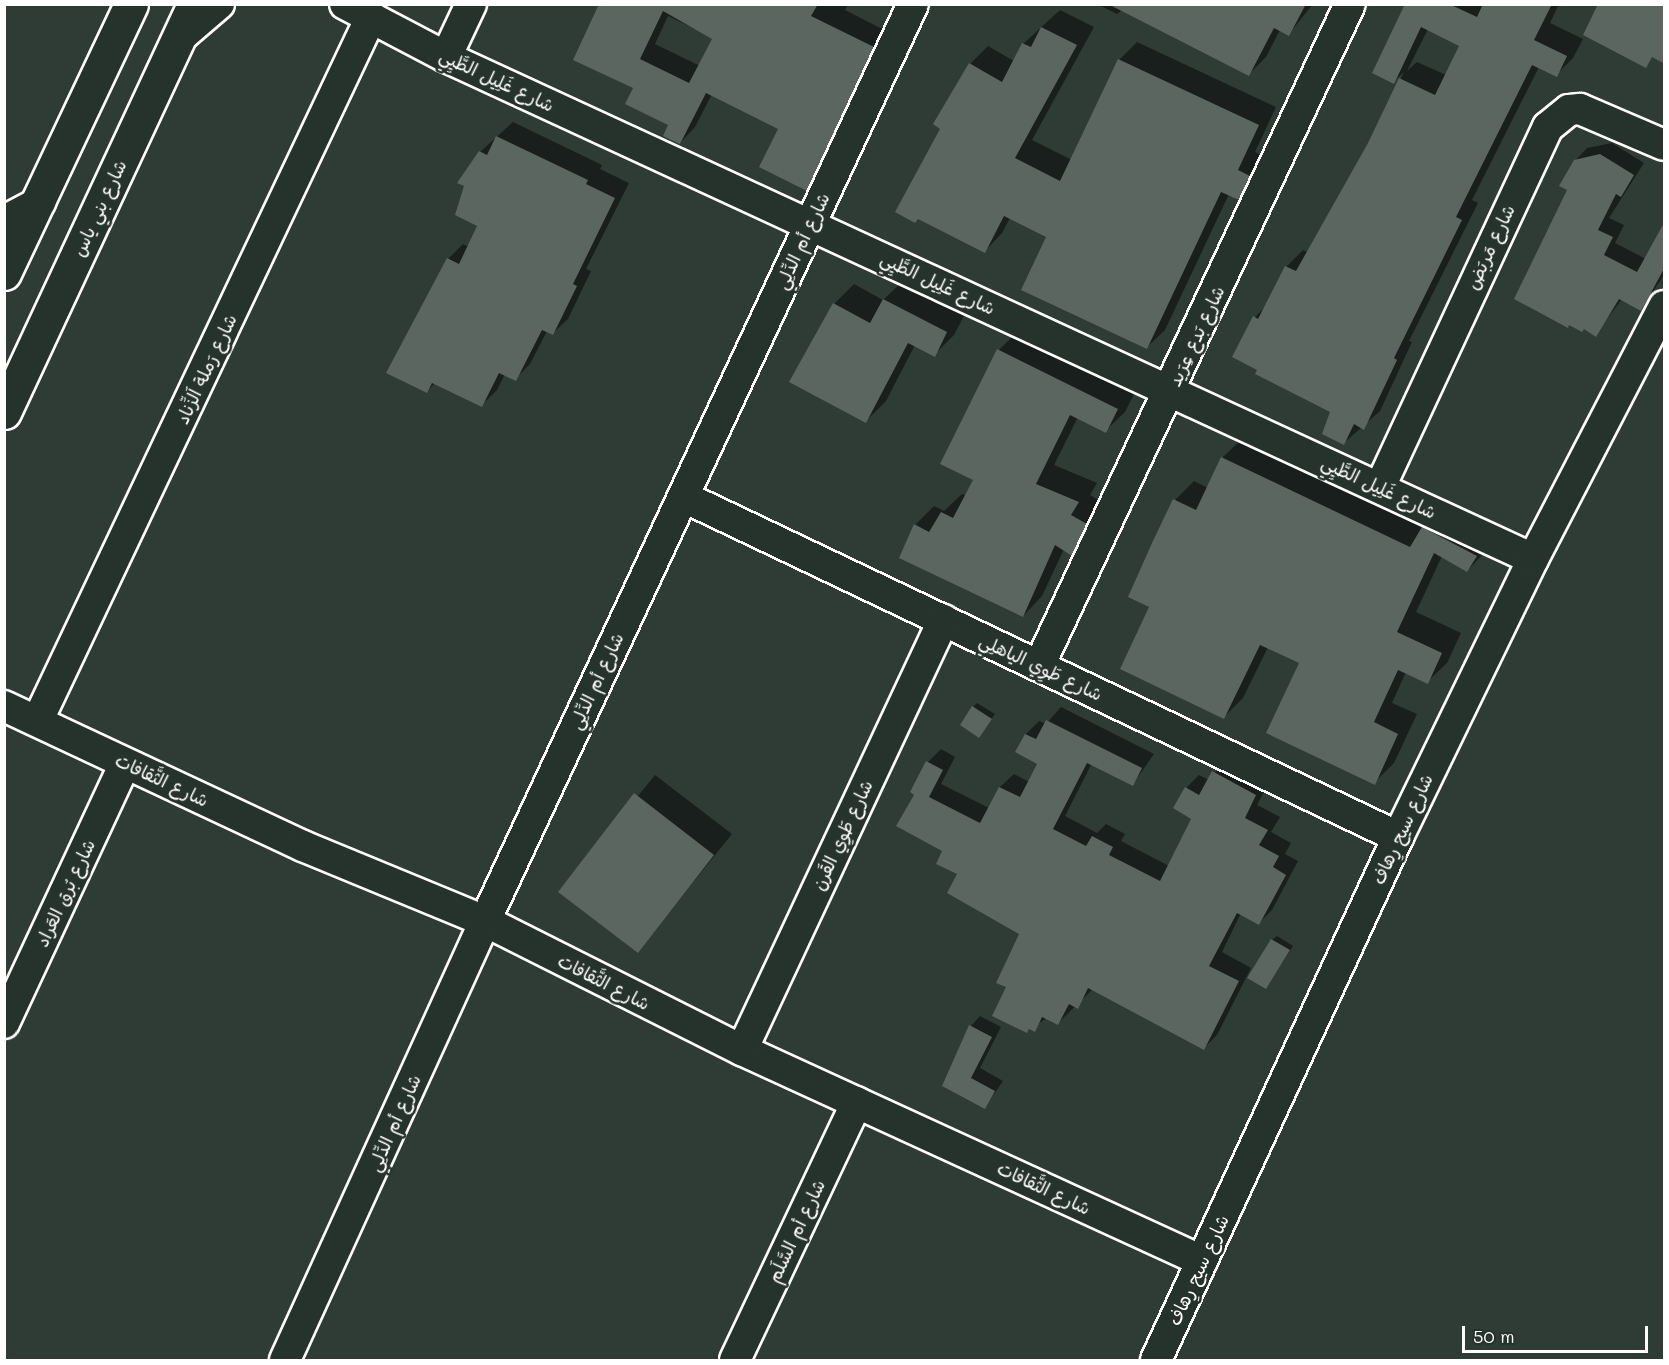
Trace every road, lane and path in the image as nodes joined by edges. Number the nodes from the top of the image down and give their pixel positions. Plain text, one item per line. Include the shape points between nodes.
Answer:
1 (131, 4) edge
2 (194, 4) edge
3 (219, 4) edge
4 (345, 4) edge
5 (471, 4) edge
6 (913, 4) edge
7 (1350, 4) edge
8 (371, 17) junction
9 (178, 39) junction
10 (446, 57) junction
11 (1665, 145) edge
12 (40, 202) junction
13 (4, 221) edge
14 (810, 224) junction
15 (4, 273) edge
16 (1665, 306) edge
17 (1171, 389) junction
18 (4, 412) edge
19 (1380, 487) junction
20 (684, 496) junction
21 (1533, 559) junction
22 (943, 620) junction
23 (1039, 666) junction
24 (4, 706) edge
25 (38, 720) junction
26 (125, 764) junction
27 (1398, 837) junction
28 (485, 921) junction
29 (4, 1023) edge
30 (742, 1050) junction
31 (857, 1102) junction
32 (1202, 1261) junction
33 (285, 1360) edge
34 (735, 1360) edge
35 (1156, 1360) edge

1 - 12 main road
2 - 9 main road, شارع بني ياس
3 - 9 street
4 - 8 street, شارع غَلِيل الطَّيِي
5 - 10 street
6 - 14 street, شارع أم الدِّلِي
7 - 17 street, شارع بَدع عِرَيد
8 - 10 street, شارع غَلِيل الطَّيِي
8 - 25 street, شارع رَملة اَلزِّناد
9 - 18 main road, شارع بني ياس
10 - 14 street, شارع غَلِيل الطَّيِي
11 - 19 street, شارع مَربَض via 1581,109 1569,110 1548,128
12 - 13 street
12 - 15 main road
14 - 17 street, شارع غَلِيل الطَّيِي
14 - 20 street, شارع أم الدِّلِي
16 - 21 street, شارع سيح رِهاف
17 - 19 street, شارع غَلِيل الطَّيِي
17 - 23 street, شارع بَدع عِرَيد
19 - 21 street, شارع غَلِيل الطَّيِي
20 - 22 street, شارع طَوِي الياهلِي
20 - 28 street, شارع أم الدِّلِي
21 - 27 street, شارع سيح رِهاف
22 - 23 street, شارع طَوِي الياهلِي
22 - 30 street, شارع طَوِي القَرن
23 - 27 street, شارع طَوِي الياهلِي
24 - 25 street, شارع الثَّقافات
25 - 26 street, شارع الثَّقافات
26 - 28 street, شارع الثَّقافات via 303,846
26 - 29 street, شارع بُرق العَراد
27 - 32 street, شارع سيح رِهاف
28 - 30 street, شارع الثَّقافات
28 - 33 street, شارع أم الدِّلِي
30 - 31 street, شارع الثَّقافات
31 - 32 street, شارع الثَّقافات
31 - 34 street, شارع أم السَّلَم
32 - 35 street, شارع سيح رِهاف

